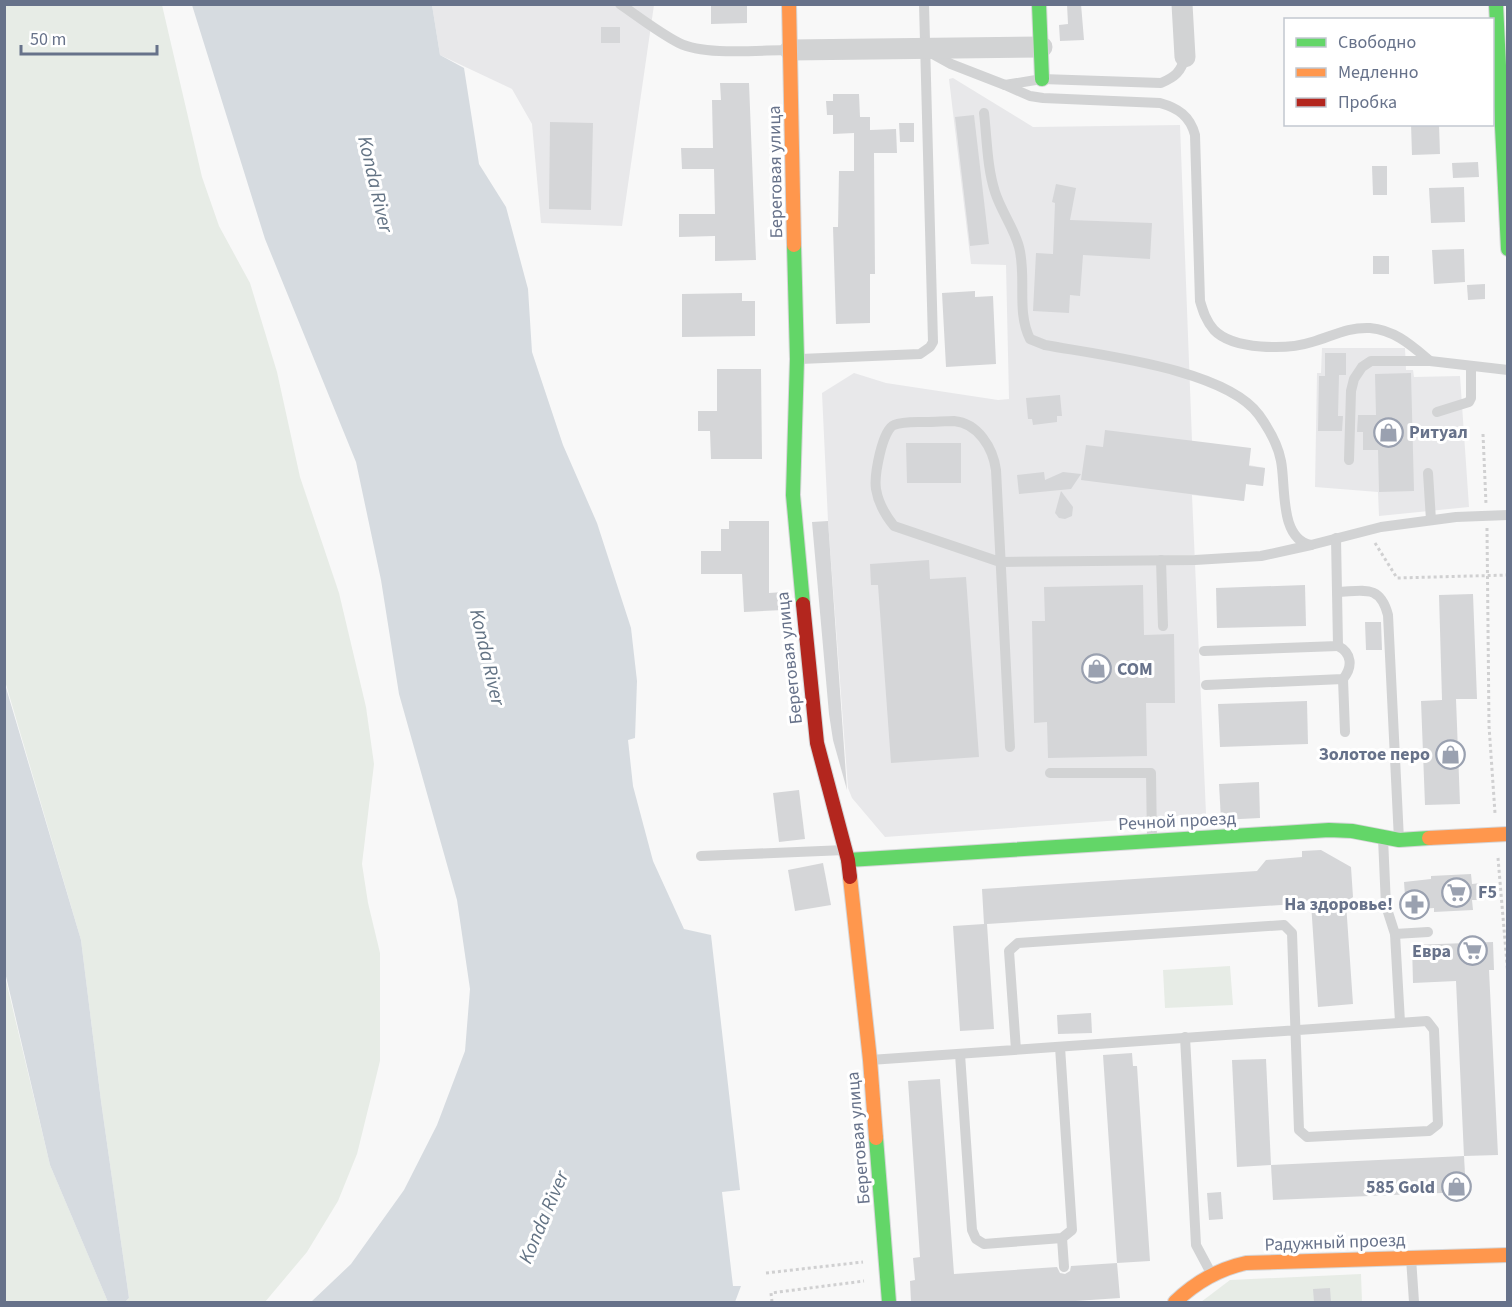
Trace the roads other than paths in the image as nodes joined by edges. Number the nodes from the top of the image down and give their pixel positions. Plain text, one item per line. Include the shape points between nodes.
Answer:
1 (620, 4) edge
2 (789, 4) edge
3 (924, 4) edge
4 (1039, 4) edge
5 (1182, 4) edge
6 (1496, 4) edge
7 (1042, 47) junction
8 (790, 50) junction
9 (925, 50) junction
10 (1185, 57) joint
11 (1042, 79) junction
12 (1005, 86) junction
13 (984, 113) dead end
14 (1508, 249) edge
15 (797, 359) junction
16 (1430, 361) junction
17 (1471, 366) junction
18 (1508, 370) edge
19 (1437, 412) dead end
20 (1349, 460) dead end
21 (1428, 472) dead end
22 (1508, 515) edge
23 (1431, 520) junction
24 (1336, 538) junction
25 (1311, 545) junction
26 (1161, 560) junction
27 (1000, 562) junction
28 (1337, 592) junction
29 (1163, 626) dead end
30 (1338, 646) junction
31 (1204, 651) dead end
32 (1343, 679) junction
33 (1206, 685) dead end
34 (1345, 732) dead end
35 (1010, 747) dead end
36 (1050, 773) dead end
37 (1502, 834) edge
38 (1383, 838) junction
39 (1399, 840) junction
40 (1152, 841) junction
41 (846, 855) junction
42 (701, 856) dead end
43 (1428, 932) dead end
44 (1395, 934) junction
45 (1400, 1022) junction
46 (1296, 1029) junction
47 (1185, 1037) junction
48 (1060, 1047) junction
49 (1016, 1050) junction
50 (960, 1054) junction
51 (870, 1060) junction
52 (1062, 1238) junction
53 (1508, 1255) edge
54 (1411, 1257) junction
55 (1064, 1267) dead end
56 (1211, 1273) junction
57 (889, 1302) edge
58 (1175, 1302) edge
59 (1414, 1302) edge

1 - 8 lane via 693,48
2 - 8 street, Береговая улица
3 - 9 lane
4 - 7 street
5 - 10 street
6 - 14 street
7 - 9 street
7 - 11 street
8 - 9 street
8 - 15 street, Береговая улица
9 - 12 lane
9 - 15 lane via 933,342 920,354
10 - 11 lane via 1182,69 1161,83
11 - 12 lane
12 - 16 lane via 1043,98 1160,103 1174,107 1192,123 1200,301 1205,317 1227,339 1258,347 1300,345 1351,328 1370,328 1401,338
13 - 25 lane via 991,176 1019,246 1024,327 1030,339 1162,367 1235,394 1257,412 1272,434 1281,459 1289,525 1302,544
15 - 41 street, Береговая улица via 793,495 813,716
16 - 17 lane
16 - 20 lane via 1371,361 1362,367 1351,391
17 - 18 lane
17 - 19 lane via 1471,398
21 - 23 lane
22 - 23 lane
23 - 24 lane via 1367,529
24 - 25 lane
24 - 28 lane
25 - 26 lane via 1261,556
26 - 27 lane
26 - 29 lane
27 - 27 lane via 894,526 886,516 875,479 887,430 905,423 956,422 981,435 995,459
27 - 35 lane
28 - 30 lane
28 - 39 lane via 1367,590 1379,594 1388,615
30 - 31 lane
30 - 32 lane via 1347,653 1350,663
32 - 33 lane
32 - 34 lane
36 - 40 lane via 1152,773
37 - 39 street, Речной проезд
38 - 39 street, Речной проезд
38 - 40 street, Речной проезд via 1329,830
38 - 44 lane via 1386,906
40 - 41 street, Речной проезд
41 - 42 lane
41 - 51 street, Береговая улица
43 - 44 lane
44 - 45 lane
45 - 46 lane
45 - 46 lane via 1427,1021 1434,1030 1438,1124 1429,1131 1307,1137 1299,1130
46 - 47 lane
46 - 49 lane via 1292,933 1284,925 1018,943 1009,951
47 - 48 lane
47 - 56 lane via 1196,1245
48 - 49 lane
48 - 52 lane via 1072,1230
49 - 50 lane
50 - 51 lane
50 - 52 lane via 972,1230 976,1239 984,1244
51 - 57 street, Береговая улица
52 - 55 lane
53 - 54 street, Радужный проезд
54 - 56 street, Радужный проезд via 1246,1263
54 - 59 lane
56 - 58 street, Радужный проезд

